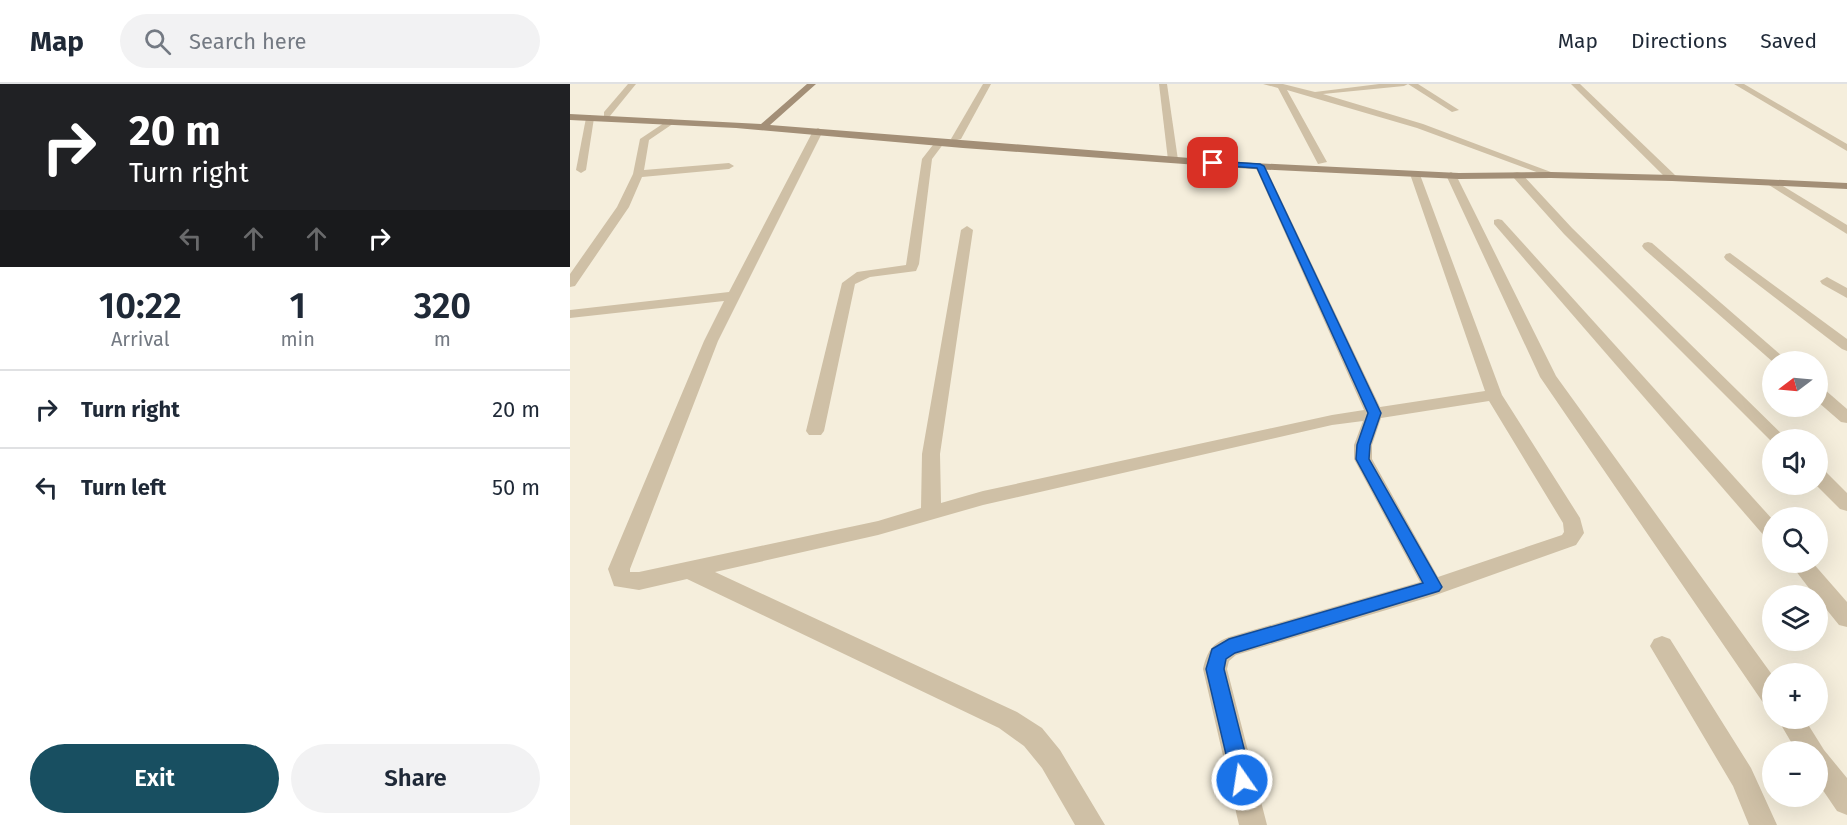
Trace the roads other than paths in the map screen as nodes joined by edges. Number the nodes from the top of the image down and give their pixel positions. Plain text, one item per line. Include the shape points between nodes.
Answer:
1 (632, 84) edge
2 (812, 84) edge
3 (987, 84) edge
4 (1163, 84) edge
5 (1267, 84) edge
6 (1404, 84) edge
7 (1412, 84) edge
8 (1575, 84) edge
9 (1737, 84) edge
10 (1281, 86) junction
11 (1309, 93) junction
12 (1455, 111) dead end
13 (607, 114) junction
14 (570, 115) edge
15 (590, 118) junction
16 (673, 122) junction
17 (765, 125) junction
18 (818, 131) junction
19 (956, 139) junction
20 (939, 142) junction
21 (1847, 148) edge
22 (1058, 149) junction
23 (1172, 157) junction
24 (1322, 162) junction
25 (729, 166) dead end
26 (1260, 166) junction
27 (581, 170) dead end
28 (638, 174) junction
29 (1415, 174) junction
30 (1451, 175) junction
31 (1552, 175) junction
32 (1517, 176) junction
33 (1672, 178) junction
34 (1773, 183) junction
35 (1847, 186) edge
36 (1498, 222) dead end
37 (967, 230) dead end
38 (1847, 230) edge
39 (1648, 246) dead end
40 (1730, 257) dead end
41 (1827, 281) dead end
42 (570, 283) edge
43 (1847, 294) edge
44 (734, 296) junction
45 (570, 314) edge
46 (1847, 346) edge
47 (1769, 351) edge
48 (1494, 395) junction
49 (1828, 402) edge
50 (1374, 413) junction
51 (1847, 418) edge
52 (1769, 429) edge
53 (815, 431) dead end
54 (1828, 486) edge
55 (1847, 504) edge
56 (931, 512) junction
57 (1762, 521) edge
58 (688, 570) junction
59 (1808, 573) edge
60 (1434, 587) junction
61 (1847, 618) edge
62 (1662, 646) dead end
63 (1762, 680) edge
64 (1828, 774) edge
65 (1847, 801) edge
66 (1091, 825) edge
67 (1253, 825) edge
68 (1763, 825) edge

1 - 13 street
2 - 17 main road
3 - 19 street
4 - 23 street
5 - 10 street
6 - 11 street
7 - 12 street
8 - 33 street
9 - 21 street
10 - 11 street
10 - 24 street
11 - 31 street via 1420,126
13 - 14 main road
13 - 17 main road
14 - 15 main road
15 - 16 main road
15 - 27 street
16 - 17 main road
16 - 28 street via 645,139
17 - 18 main road
17 - 19 main road
18 - 20 main road
18 - 44 street
19 - 22 main road
20 - 22 main road
20 - 53 street via 927,159 911,268 862,275 849,283
22 - 23 main road
23 - 24 main road
23 - 26 main road
24 - 31 main road
25 - 28 street
26 - 29 main road
26 - 50 street
28 - 42 street via 623,207
29 - 30 main road
29 - 48 street
30 - 32 main road
30 - 63 street via 1548,376
31 - 32 main road
31 - 33 main road
32 - 52 street
33 - 34 main road
34 - 35 main road
34 - 38 street
36 - 57 street
37 - 56 street via 931,454
39 - 47 street
40 - 46 street
41 - 43 street
44 - 45 street
44 - 58 street via 711,341 619,569 622,580 639,581
48 - 50 street
48 - 60 street via 1573,523 1574,533 1569,540
49 - 51 street
50 - 56 street
50 - 60 street via 1363,459
54 - 55 street
56 - 58 street via 878,528
58 - 66 street via 1008,720 1033,737 1051,759
59 - 61 street
60 - 67 street via 1229,647 1218,655 1215,669
62 - 68 street via 1734,763
64 - 65 street

